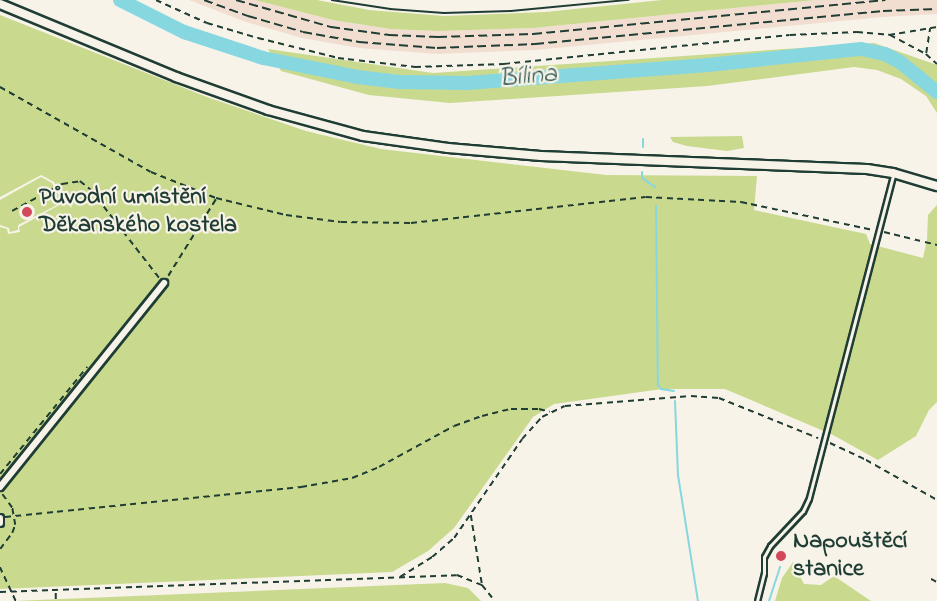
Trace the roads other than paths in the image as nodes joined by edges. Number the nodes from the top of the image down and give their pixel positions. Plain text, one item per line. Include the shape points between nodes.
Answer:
1 (0, 4) edge
2 (893, 173) junction
3 (937, 186) edge
4 (164, 283) road end
5 (0, 487) edge
6 (0, 518) edge
7 (0, 524) edge
8 (757, 601) edge

1 - 2 street via 210,90 318,126 363,136 541,156
2 - 3 street
2 - 8 lane via 803,511 764,557
4 - 5 street
6 - 7 street

